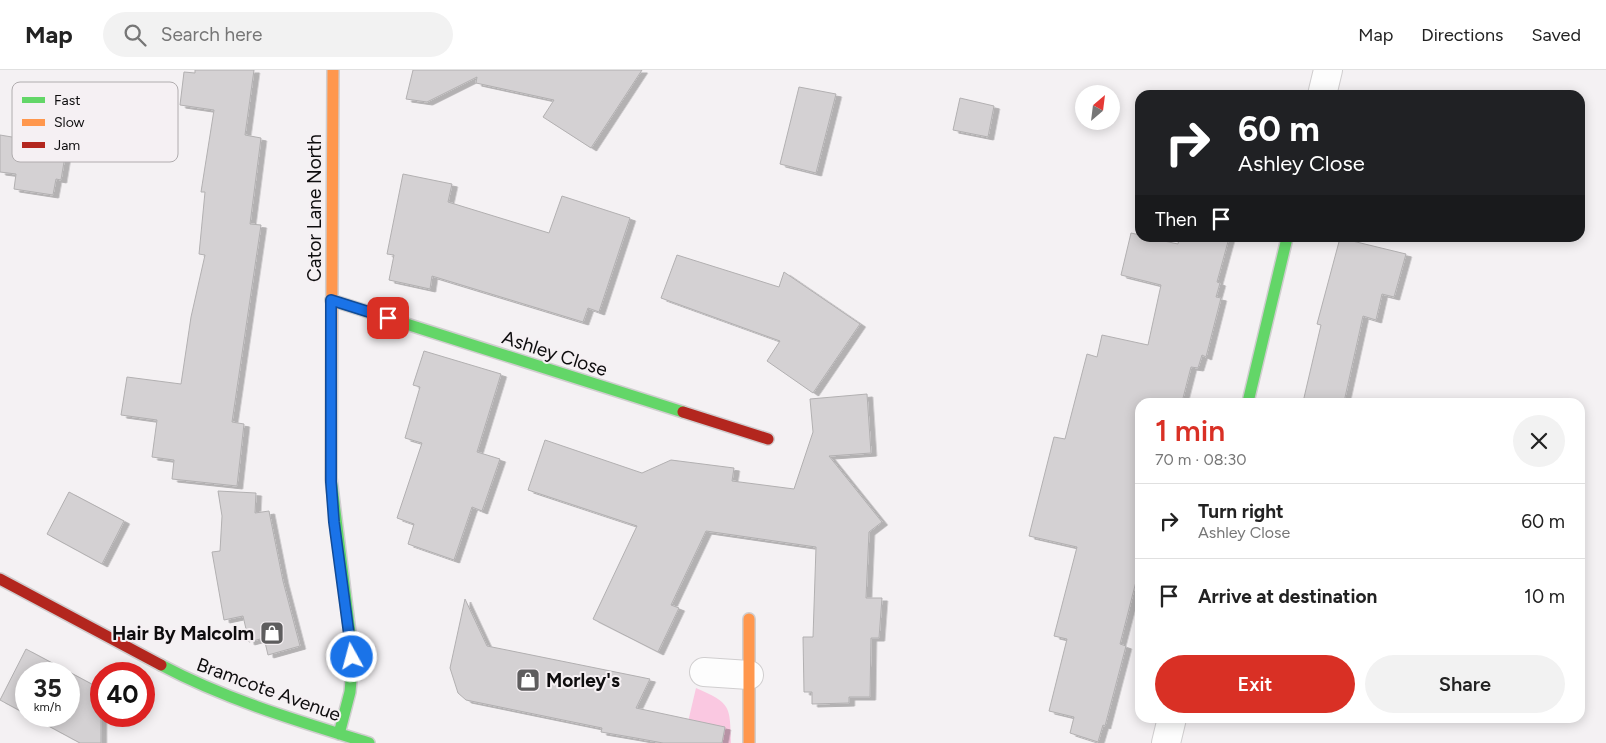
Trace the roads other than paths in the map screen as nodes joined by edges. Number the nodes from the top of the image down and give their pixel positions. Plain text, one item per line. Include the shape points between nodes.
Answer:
1 (333, 70) edge
2 (1328, 70) edge
3 (1323, 90) edge
4 (1287, 242) edge
5 (331, 300) junction
6 (1249, 398) edge
7 (768, 440) dead end
8 (0, 579) edge
9 (749, 619) dead end
10 (704, 672) dead end
11 (749, 675) junction
12 (1171, 723) edge
13 (339, 734) junction
14 (369, 743) edge
15 (749, 743) edge
16 (1166, 743) edge

1 - 5 street, Cator Lane North
2 - 3 street
4 - 6 street
5 - 7 street, Ashley Close
5 - 13 street, Cator Lane North via 331,482 352,657 350,692
8 - 13 street, Bramcote Avenue via 197,684 271,713
9 - 11 street
10 - 11 street
11 - 15 street
12 - 16 street
13 - 14 street, Bramcote Avenue

